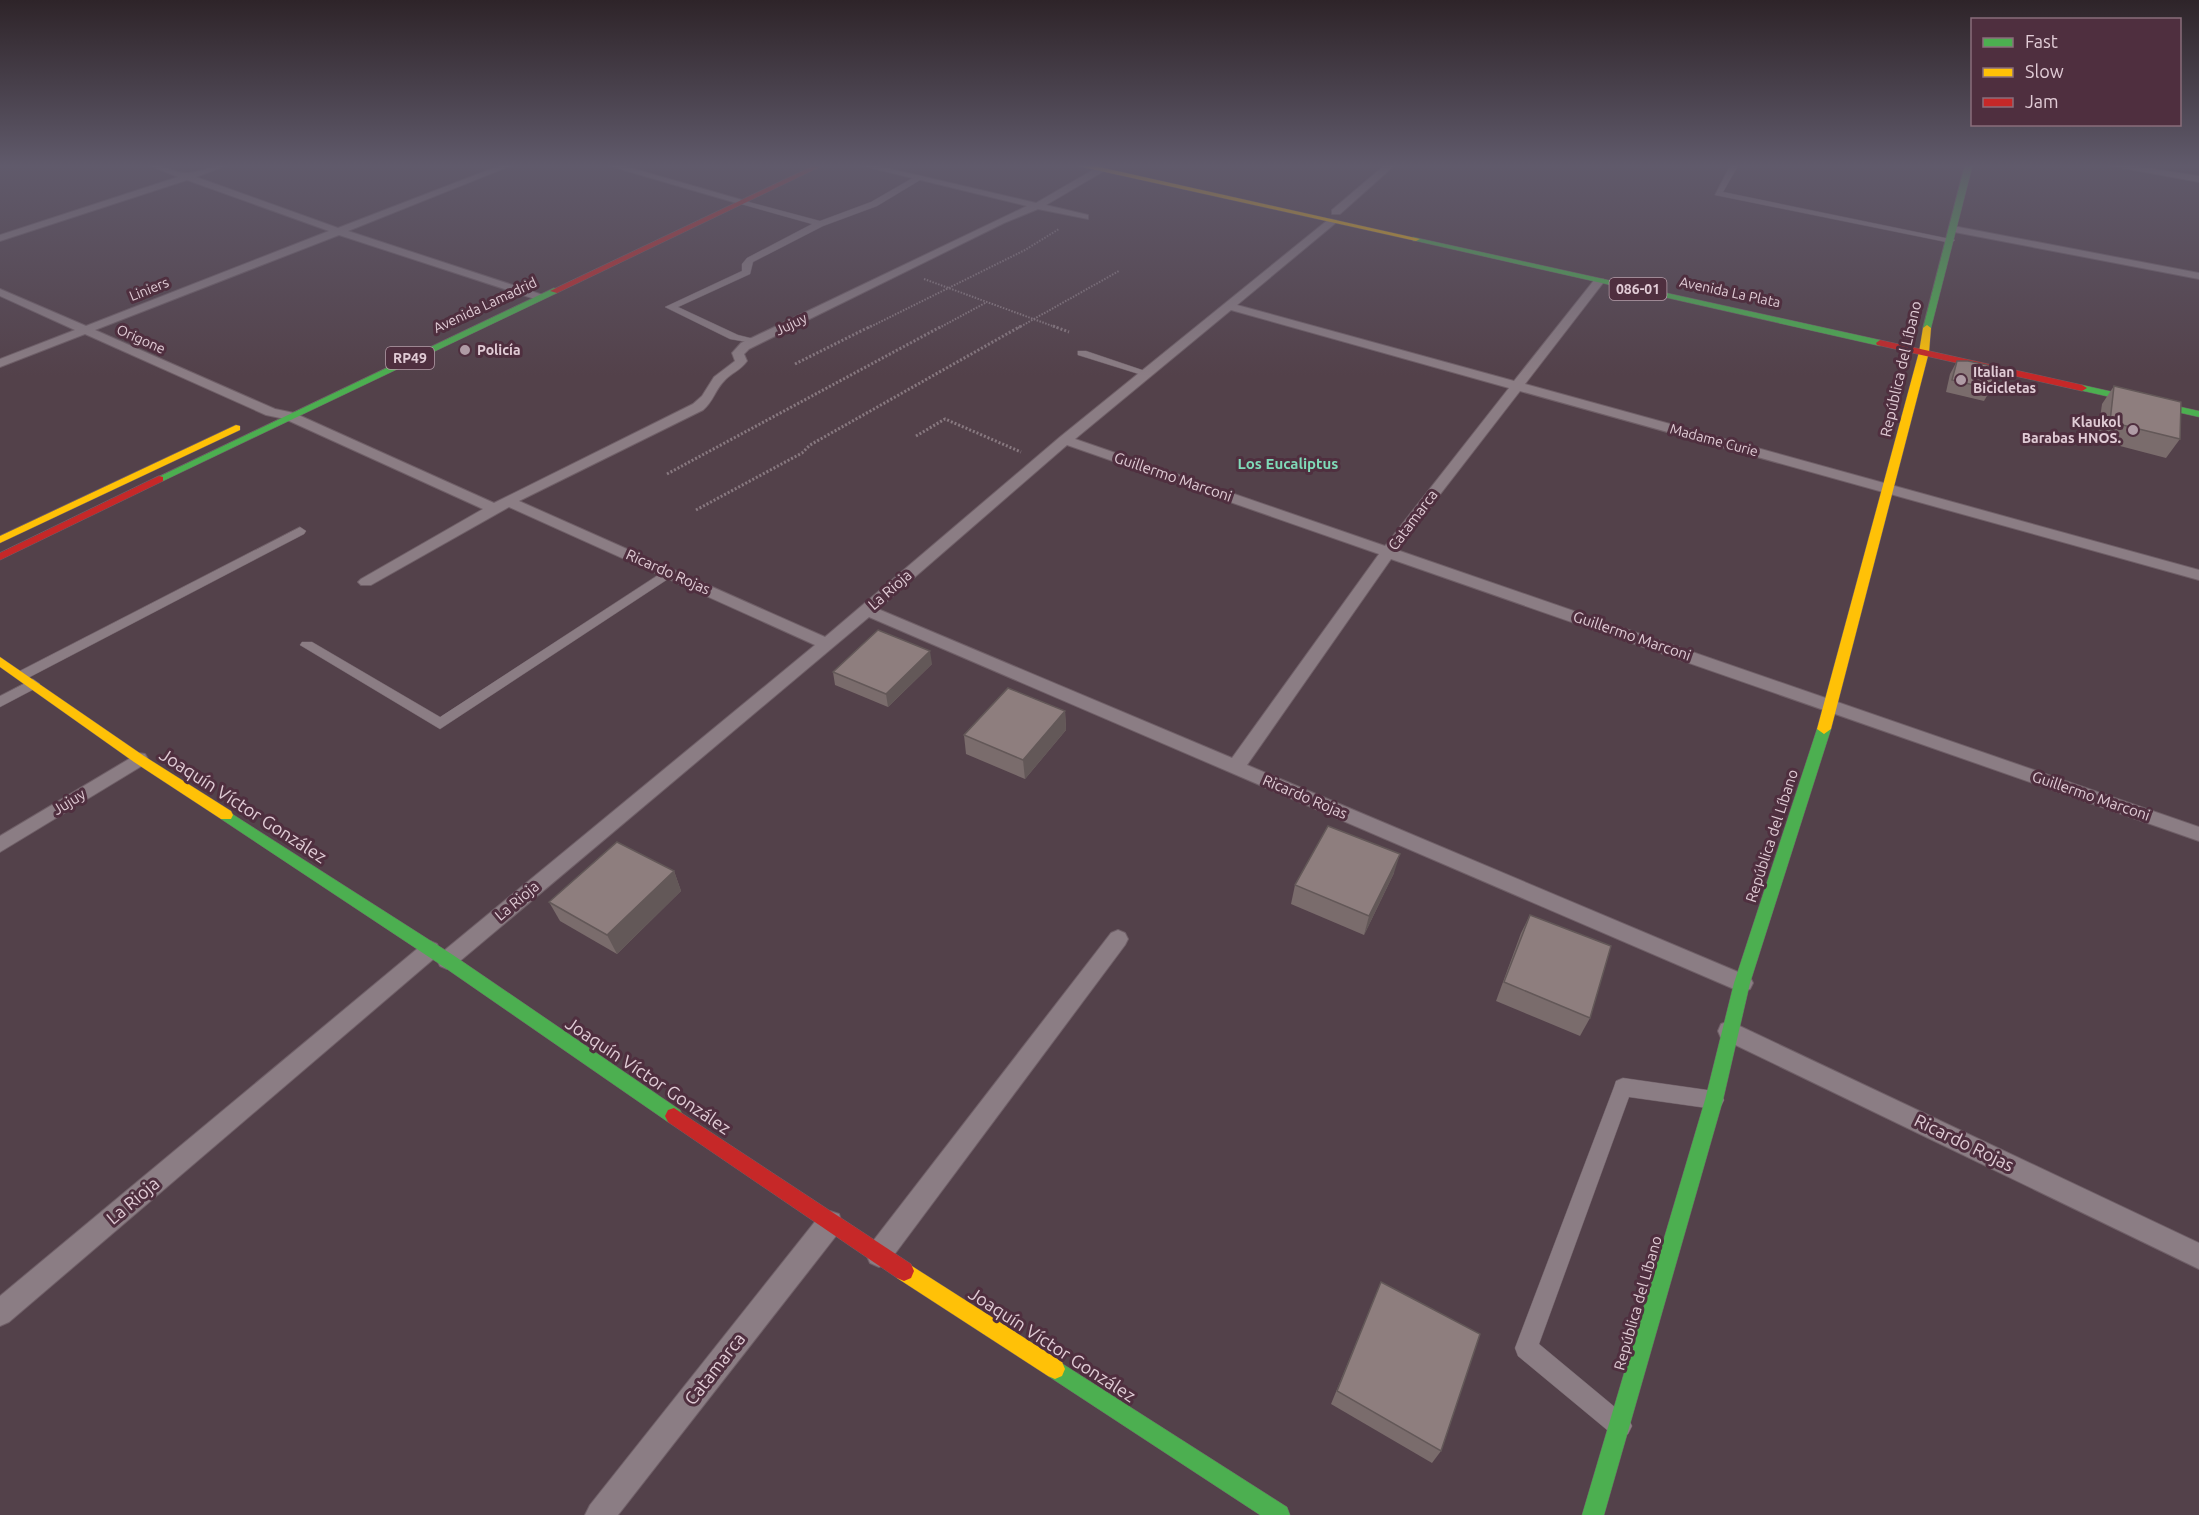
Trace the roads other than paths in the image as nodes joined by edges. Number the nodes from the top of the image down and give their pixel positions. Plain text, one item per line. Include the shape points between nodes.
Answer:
1 (1952, 234) edge
2 (329, 235) edge
3 (349, 235) edge
4 (658, 235) edge
5 (666, 235) edge
6 (799, 235) edge
7 (976, 235) edge
8 (1313, 235) edge
9 (1411, 235) edge
10 (1419, 235) edge
11 (1956, 235) edge
12 (2199, 276) edge
13 (1599, 281) junction
14 (0, 292) edge
15 (525, 293) junction
16 (539, 297) junction
17 (1228, 306) junction
18 (85, 330) junction
19 (754, 342) junction
20 (1924, 347) junction
21 (1083, 353) dead end
22 (0, 363) edge
23 (1146, 373) junction
24 (1516, 386) junction
25 (2199, 404) edge
26 (271, 412) junction
27 (2199, 414) edge
28 (289, 416) junction
29 (1065, 440) junction
30 (1889, 487) junction
31 (501, 505) junction
32 (300, 531) dead end
33 (0, 540) edge
34 (1389, 551) junction
35 (0, 557) edge
36 (669, 572) junction
37 (2199, 575) edge
38 (366, 582) dead end
39 (867, 610) junction
40 (827, 644) junction
41 (307, 645) dead end
42 (0, 662) edge
43 (27, 680) junction
44 (0, 702) edge
45 (1832, 706) junction
46 (139, 759) junction
47 (1236, 767) junction
48 (2199, 834) edge
49 (0, 845) edge
50 (1118, 939) dead end
51 (439, 955) junction
52 (1742, 983) junction
53 (1729, 1031) junction
54 (1714, 1100) junction
55 (830, 1222) junction
56 (879, 1254) junction
57 (2199, 1256) edge
58 (0, 1313) edge
59 (1620, 1426) junction
60 (600, 1515) edge
61 (1279, 1515) edge
62 (1593, 1515) edge

1 - 20 main road, República del Líbano
2 - 18 street, Liniers
3 - 15 street
4 - 15 main road, Avenida Lamadrid / RP49
5 - 16 main road, Avenida Lamadrid / RP49
6 - 19 lane via 750,260 747,272 670,307 734,337
7 - 19 street, Jujuy
8 - 17 street, La Rioja
9 - 13 main road, Avenida La Plata / 086-01
10 - 20 main road, Avenida La Plata / 086-01
11 - 12 street
13 - 20 main road, Avenida La Plata / 086-01
13 - 24 street, Catamarca
14 - 18 street, Origone
15 - 16 street
15 - 26 main road, Avenida Lamadrid / RP49
16 - 28 main road, Avenida Lamadrid / RP49
17 - 23 street, La Rioja
17 - 24 street, Madame Curie
18 - 22 street, Liniers
18 - 26 street, Origone
19 - 31 street, Jujuy via 738,352 741,361 717,381 712,395 698,407
20 - 25 main road, Avenida La Plata / 086-01
20 - 27 main road, Avenida La Plata / 086-01
20 - 30 main road, República del Líbano
21 - 23 lane
23 - 29 street, La Rioja
24 - 30 street, Madame Curie
24 - 34 street, Catamarca
26 - 28 street, Ricardo Rojas
26 - 33 main road, Avenida Lamadrid / RP49
28 - 31 street, Ricardo Rojas
28 - 35 main road, Avenida Lamadrid / RP49
29 - 34 street, Guillermo Marconi
29 - 39 street, La Rioja
30 - 37 street, Madame Curie
30 - 45 main road, República del Líbano
31 - 36 street, Ricardo Rojas
31 - 38 street
32 - 43 lane
34 - 45 street, Guillermo Marconi
34 - 47 street, Catamarca
36 - 40 street, Ricardo Rojas
36 - 41 lane via 440,724
39 - 40 street, La Rioja
39 - 47 street, Ricardo Rojas
40 - 51 street, La Rioja
42 - 43 main road, Joaquín Víctor González
43 - 44 lane
43 - 46 main road, Joaquín Víctor González
45 - 48 street, Guillermo Marconi
45 - 52 main road, República del Líbano
46 - 49 street, Jujuy
46 - 51 main road, Joaquín Víctor González
47 - 52 street, Ricardo Rojas
50 - 56 street
51 - 55 main road, Joaquín Víctor González
51 - 58 street, La Rioja
52 - 53 main road, República del Líbano
53 - 54 main road, República del Líbano
53 - 57 street, Ricardo Rojas
54 - 59 main road, República del Líbano
54 - 59 lane via 1623,1087 1526,1348
55 - 56 main road, Joaquín Víctor González
55 - 60 street, Catamarca
56 - 61 main road, Joaquín Víctor González
59 - 62 main road, República del Líbano

